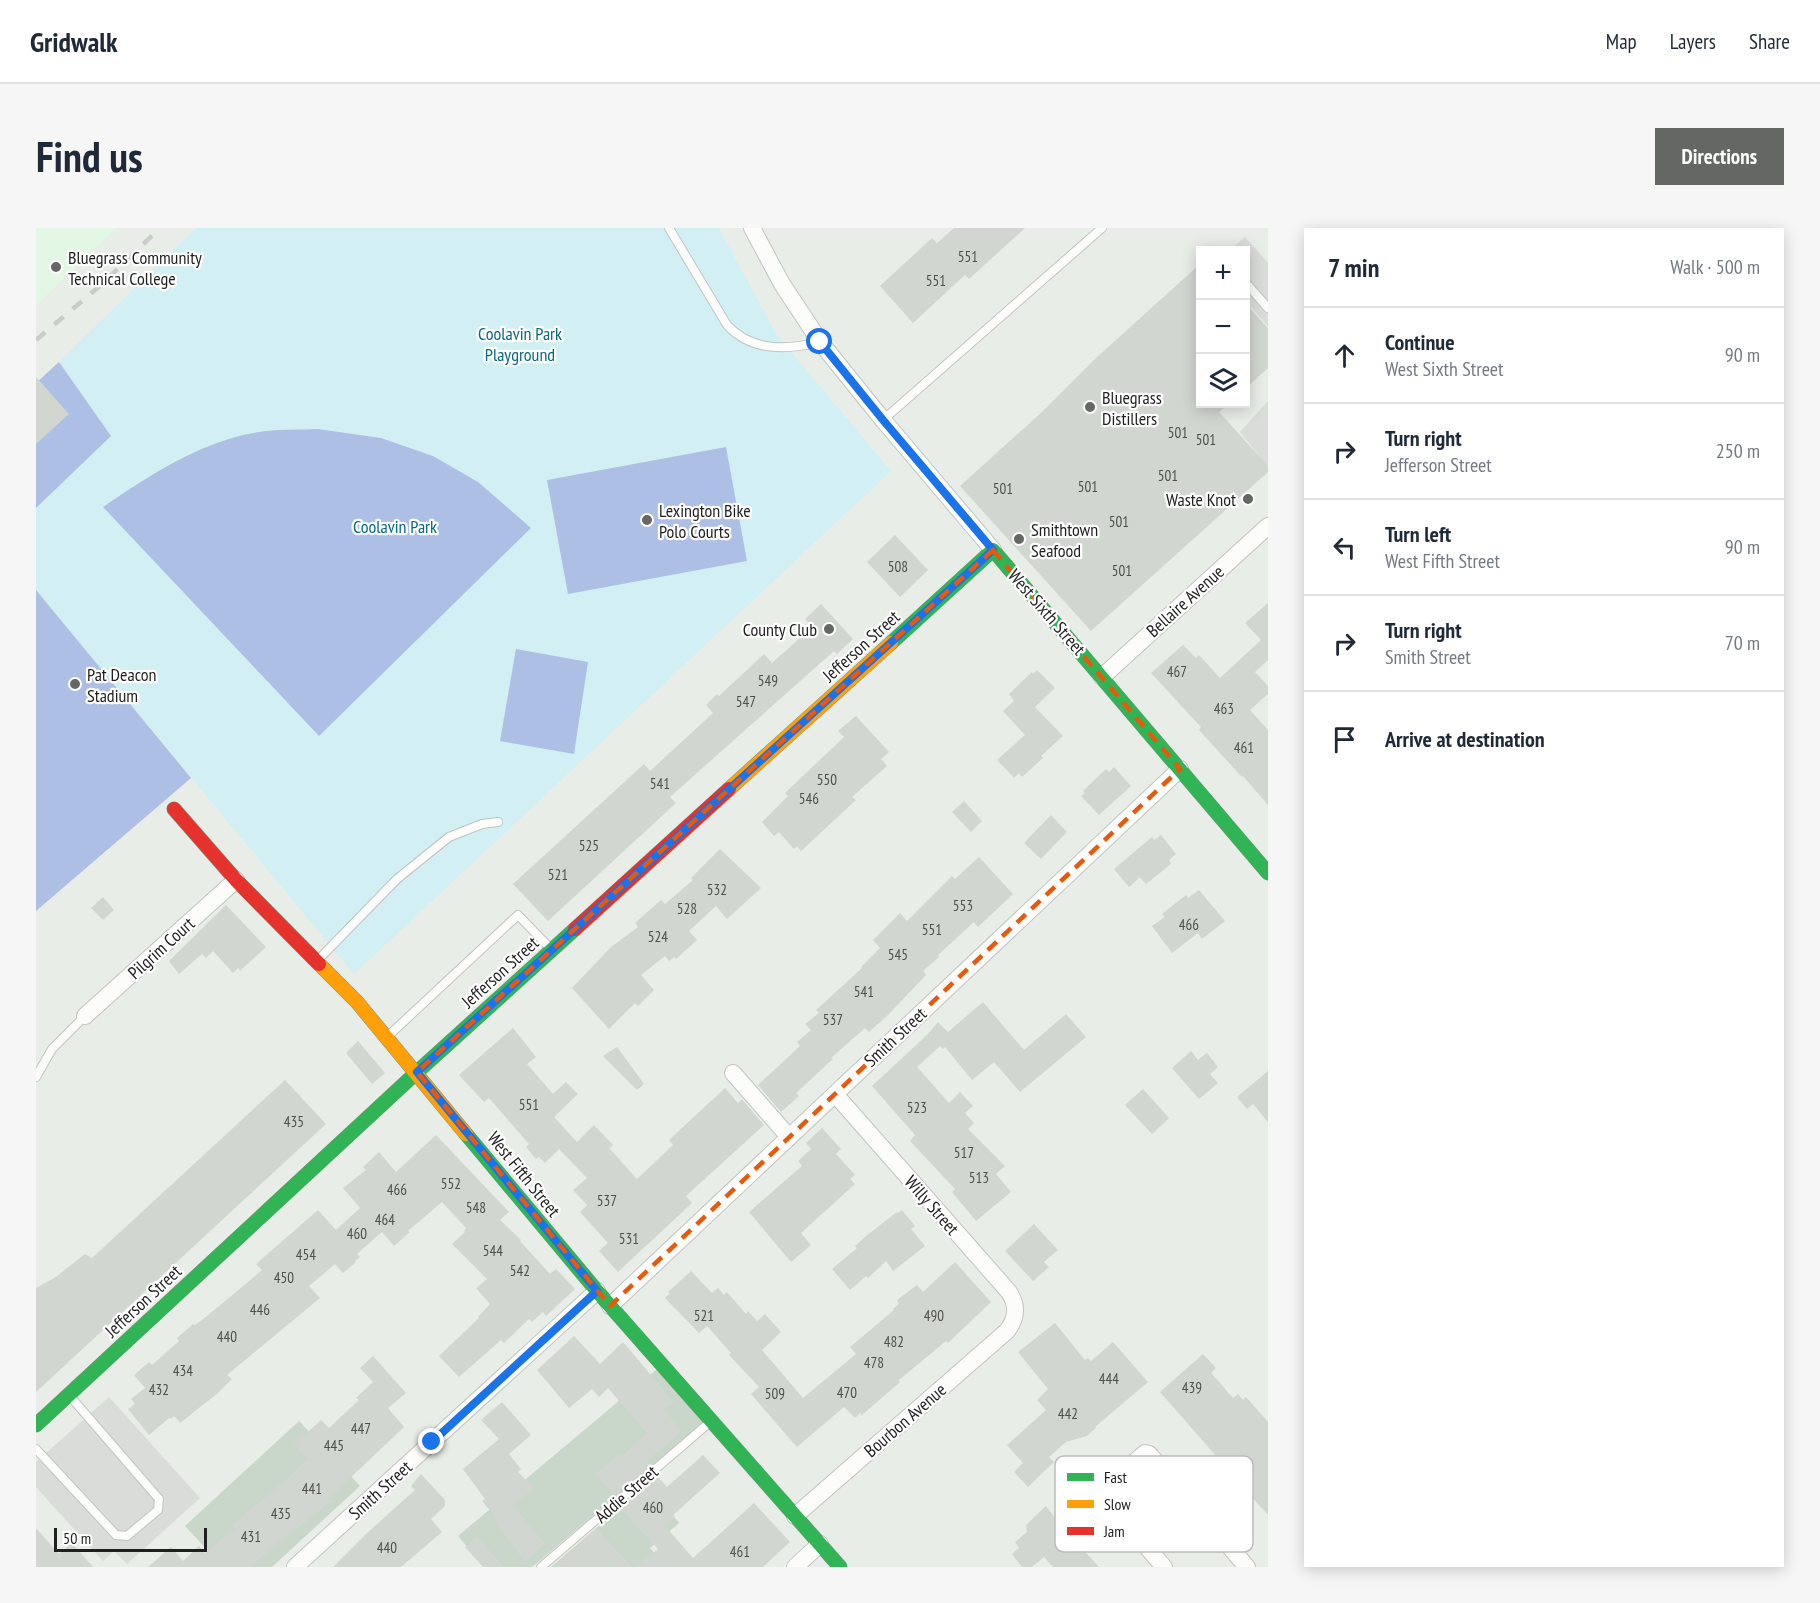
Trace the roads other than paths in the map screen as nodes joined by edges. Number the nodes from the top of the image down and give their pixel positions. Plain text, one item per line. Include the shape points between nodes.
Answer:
1 (669, 228) edge
2 (752, 228) edge
3 (1101, 228) edge
4 (1250, 288) edge
5 (1268, 308) edge
6 (820, 342) junction
7 (883, 420) junction
8 (1268, 526) edge
9 (993, 550) junction
10 (1102, 677) junction
11 (1180, 769) junction
12 (174, 809) dead end
13 (498, 822) dead end
14 (1268, 873) edge
15 (236, 880) junction
16 (552, 949) junction
17 (317, 961) junction
18 (86, 1016) joint
19 (387, 1037) junction
20 (417, 1072) junction
21 (733, 1073) dead end
22 (36, 1077) edge
23 (835, 1094) junction
24 (789, 1137) junction
25 (597, 1291) junction
26 (610, 1306) junction
27 (1014, 1322) joint
28 (69, 1394) junction
29 (711, 1421) junction
30 (36, 1425) edge
31 (36, 1449) edge
32 (795, 1516) junction
33 (820, 1544) junction
34 (1151, 1552) edge
35 (1234, 1552) edge
36 (295, 1567) edge
37 (541, 1567) edge
38 (795, 1567) edge
39 (840, 1567) edge
40 (1164, 1567) edge
41 (1247, 1567) edge

1 - 6 lane via 736,334 771,348
2 - 6 street, West Sixth Street
3 - 7 lane
4 - 5 lane
6 - 7 street, West Sixth Street
7 - 9 street, West Sixth Street
8 - 10 street, Bellaire Avenue
9 - 10 street, West Sixth Street
9 - 16 street, Jefferson Street
10 - 11 street, West Sixth Street
11 - 14 street, West Sixth Street
11 - 23 street, Smith Street
12 - 15 street, West Fifth Street
13 - 17 lane via 449,837 397,879
15 - 17 street, West Fifth Street
15 - 18 street, Pilgrim Court
16 - 19 lane via 518,915
16 - 20 street, Jefferson Street
17 - 19 street, West Fifth Street
18 - 22 lane via 52,1049
19 - 20 street, West Fifth Street
20 - 25 street, West Fifth Street
20 - 28 street, Jefferson Street
21 - 24 street
23 - 24 street, Smith Street
23 - 27 street, Willy Street via 1009,1292 1015,1300
24 - 26 street, Smith Street
25 - 26 street, West Fifth Street
25 - 36 street, Smith Street
26 - 29 street, West Fifth Street
27 - 32 street, Bourbon Avenue
28 - 30 street, Jefferson Street
28 - 31 lane via 159,1499 158,1510 127,1536 116,1535
29 - 32 street, West Fifth Street
29 - 37 lane, Addie Street
32 - 33 street, West Fifth Street
33 - 38 street
33 - 39 street, West Fifth Street
34 - 40 street
35 - 41 street

